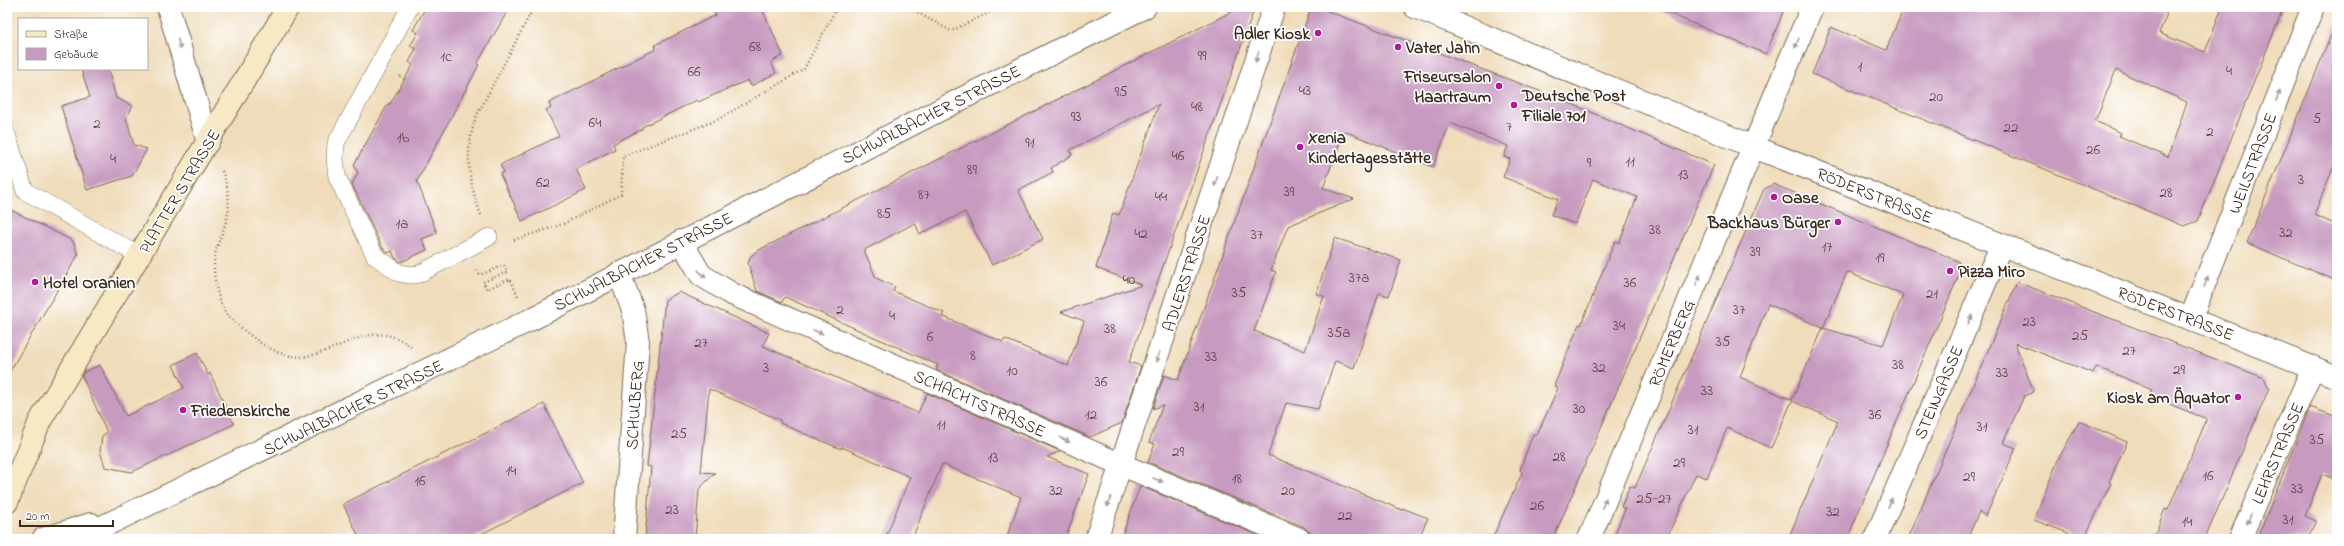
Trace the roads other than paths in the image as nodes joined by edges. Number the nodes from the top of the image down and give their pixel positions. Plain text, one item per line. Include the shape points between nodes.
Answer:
1 (168, 7) edge
2 (288, 7) edge
3 (410, 7) edge
4 (1145, 7) edge
5 (1274, 7) edge
6 (1415, 7) edge
7 (1812, 7) edge
8 (2313, 7) edge
9 (7, 136) edge
10 (208, 142) junction
11 (1754, 147) junction
12 (489, 237) dead end
13 (681, 241) junction
14 (2001, 246) junction
15 (140, 256) junction
16 (619, 273) junction
17 (2192, 318) junction
18 (2313, 367) junction
19 (2337, 377) edge
20 (32, 436) junction
21 (1122, 465) junction
22 (7, 470) edge
23 (7, 502) edge
24 (138, 510) junction
25 (44, 539) edge
26 (77, 539) edge
27 (624, 539) edge
28 (1096, 539) edge
29 (1299, 539) edge
30 (1589, 539) edge
31 (1875, 539) edge
32 (2240, 539) edge

1 -> 10 street
2 - 10 main road, PLATTER STRASSE
3 - 12 lane via 336,143 337,177 376,256 399,273 419,274
4 - 13 street, SCHWALBACHER STRASSE
5 -> 21 street, ADLERSTRASSE
6 - 11 street, RÖDERSTRASSE
7 -> 11 street, RÖMERBERG
17 -> 8 street, WEILSTRASSE
9 - 15 lane via 25,191
10 - 15 main road, PLATTER STRASSE
11 - 14 street, RÖDERSTRASSE
30 -> 11 street, RÖMERBERG
13 - 16 street, SCHWALBACHER STRASSE
13 -> 21 street, SCHACHTSTRASSE via 701,275 732,294
14 - 17 street, RÖDERSTRASSE
31 -> 14 street, STEINGASSE
15 - 20 main road, PLATTER STRASSE
16 - 24 street, SCHWALBACHER STRASSE via 431,369
16 - 27 street, SCHULBERG via 633,310 638,342
17 - 18 street, RÖDERSTRASSE
18 - 19 street, RÖDERSTRASSE
18 -> 32 street, LEHRSTRASSE
20 - 22 main road, PLATTER STRASSE
20 - 23 main road, PLATTER STRASSE
21 -> 28 street, ADLERSTRASSE
21 -> 29 street, SCHACHTSTRASSE
24 - 25 street, SCHWALBACHER STRASSE
24 - 26 street, SCHWALBACHER STRASSE

